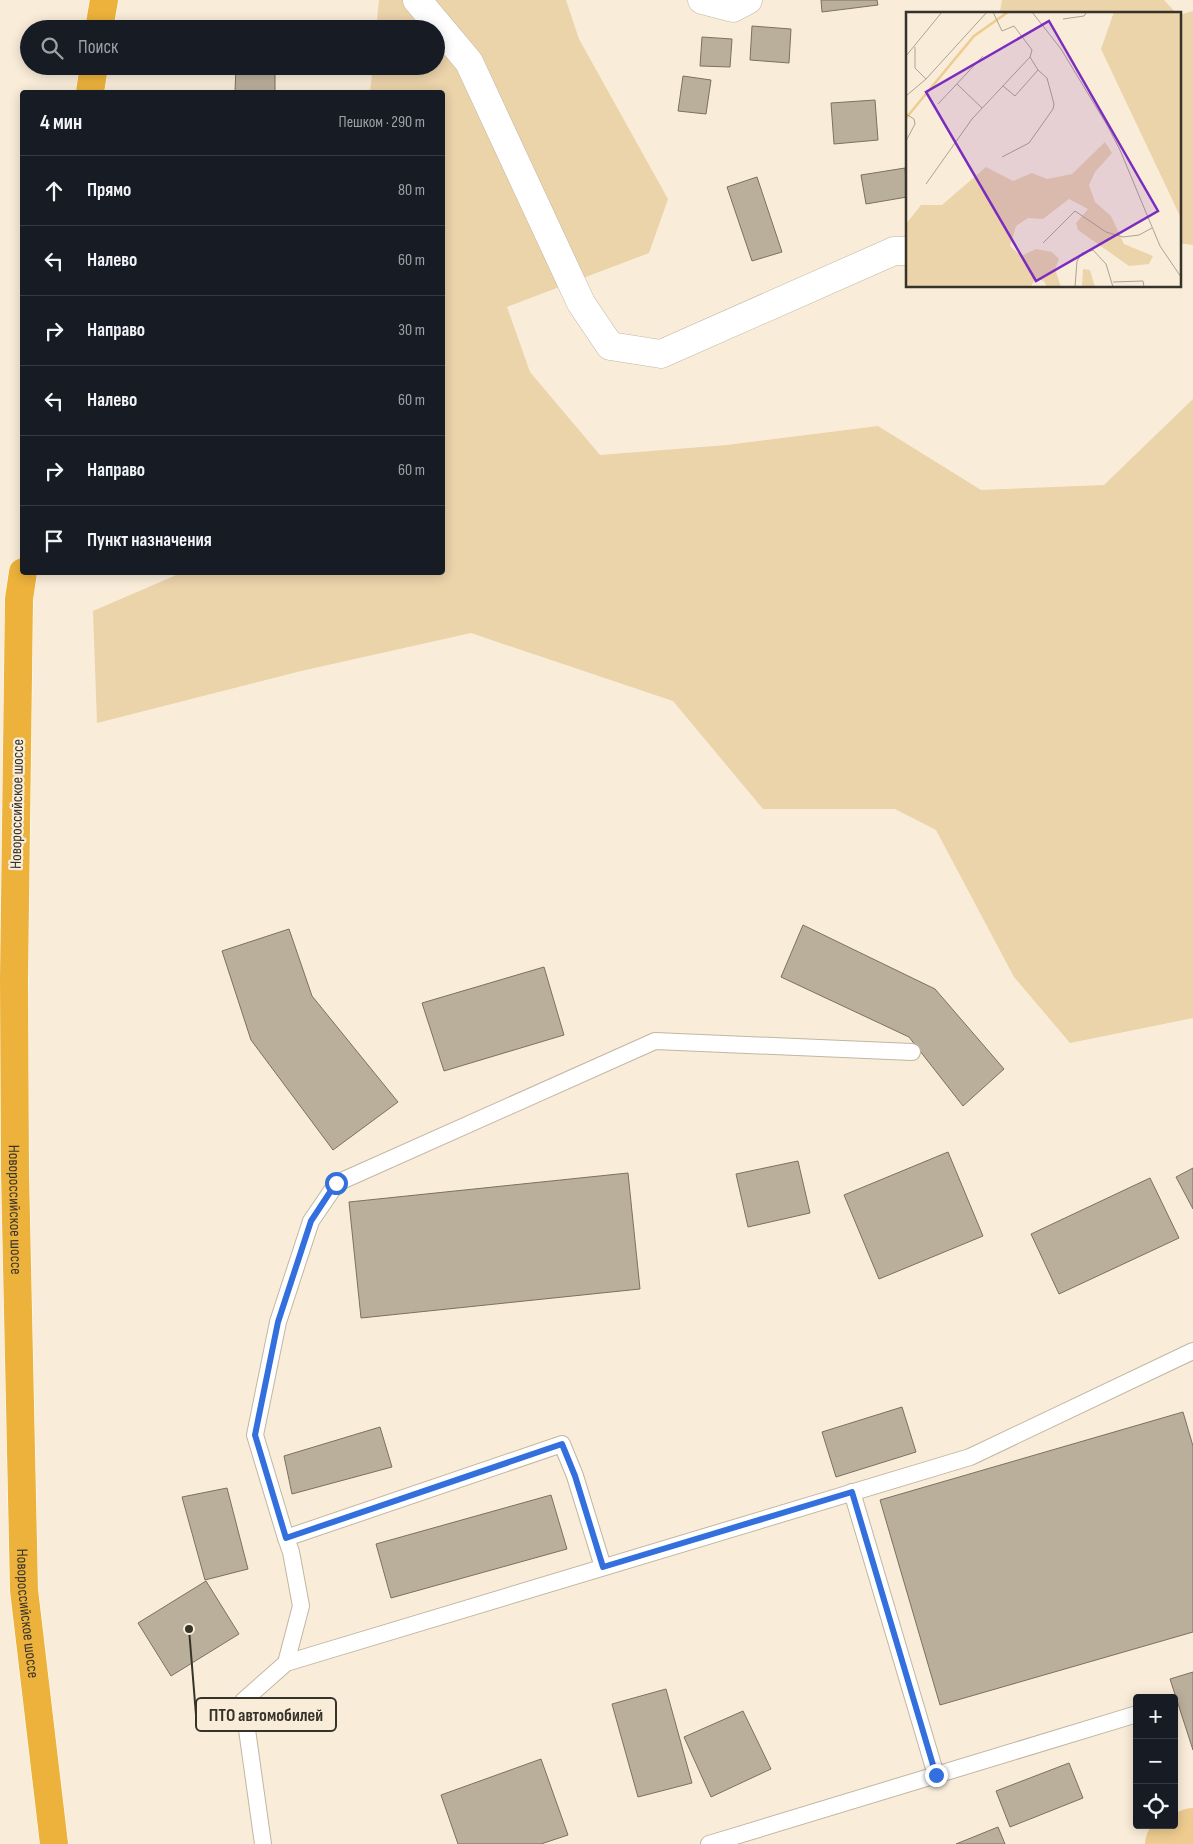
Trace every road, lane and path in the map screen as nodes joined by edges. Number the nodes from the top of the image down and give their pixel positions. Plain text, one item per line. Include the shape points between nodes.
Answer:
1 (104, 0) edge
2 (417, 0) edge
3 (702, 0) edge
4 (748, 0) edge
5 (101, 20) edge
6 (434, 20) edge
7 (445, 33) edge
8 (93, 75) edge
9 (90, 90) edge
10 (906, 251) edge
11 (23, 575) edge
12 (912, 1052) dead end
13 (1193, 1351) edge
14 (852, 1492) junction
15 (286, 1538) junction
16 (603, 1567) junction
17 (286, 1663) junction
18 (1133, 1715) edge
19 (936, 1775) junction
20 (54, 1844) edge
21 (263, 1844) edge
22 (709, 1844) edge

1 - 5 highway
2 - 6 street
3 - 4 street via 733,8
7 - 10 street via 469,62 580,303 610,346 662,354 894,251
8 - 9 highway
11 - 20 highway, Новороссийское шоссе via 19,599 14,979 24,1590
12 - 15 lane via 656,1042 336,1183 311,1221 278,1322 255,1435
13 - 14 lane via 970,1457
14 - 16 lane
14 - 19 lane
15 - 16 lane via 562,1444
15 - 17 lane via 301,1606
16 - 17 lane
17 - 21 lane via 243,1702
18 - 19 lane
19 - 22 lane

